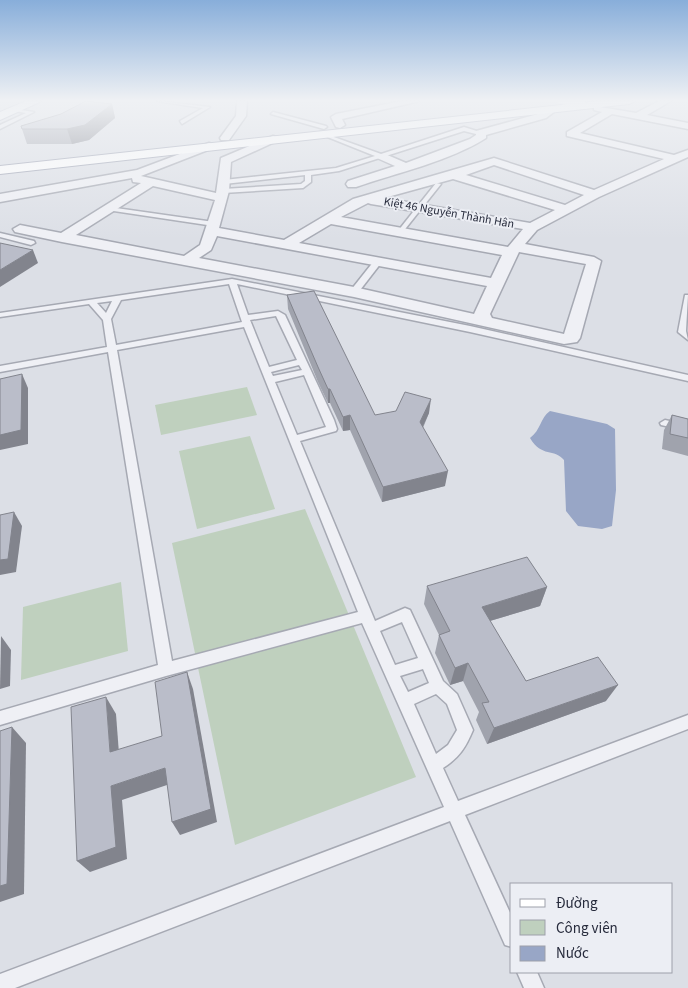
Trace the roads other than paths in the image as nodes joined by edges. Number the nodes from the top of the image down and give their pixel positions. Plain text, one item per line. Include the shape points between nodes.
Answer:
1 (146, 147) edge
2 (199, 147) edge
3 (206, 147) edge
4 (254, 147) edge
5 (361, 147) edge
6 (408, 147) edge
7 (459, 147) edge
8 (637, 147) edge
9 (381, 156) junction
10 (682, 156) edge
11 (423, 162) junction
12 (0, 164) edge
13 (406, 167) junction
14 (0, 170) edge
15 (308, 173) junction
16 (453, 175) junction
17 (126, 176) junction
18 (150, 183) junction
19 (352, 184) dead end
20 (438, 184) joint
21 (218, 185) junction
22 (595, 194) junction
23 (0, 198) edge
24 (365, 199) junction
25 (420, 208) junction
26 (108, 209) junction
27 (565, 209) junction
28 (548, 217) junction
29 (328, 219) junction
30 (532, 227) junction
31 (213, 228) junction
32 (400, 232) junction
33 (0, 235) edge
34 (13, 237) junction
35 (62, 238) junction
36 (31, 243) dead end
37 (287, 244) junction
38 (513, 250) junction
39 (186, 261) junction
40 (377, 263) junction
41 (232, 281) junction
42 (495, 283) junction
43 (354, 292) junction
44 (118, 297) junction
45 (688, 297) edge
46 (90, 301) junction
47 (0, 315) edge
48 (107, 319) junction
49 (484, 320) junction
50 (246, 321) junction
51 (688, 337) edge
52 (112, 349) junction
53 (302, 362) junction
54 (0, 369) edge
55 (306, 372) junction
56 (268, 375) junction
57 (688, 378) edge
58 (665, 423) dead end
59 (688, 428) edge
60 (294, 439) junction
61 (368, 622) junction
62 (427, 662) junction
63 (166, 670) junction
64 (392, 672) junction
65 (438, 686) junction
66 (405, 701) junction
67 (0, 718) edge
68 (688, 722) edge
69 (434, 764) junction
70 (455, 813) junction
71 (510, 934) edge
72 (527, 973) edge
73 (0, 984) edge
74 (534, 988) edge

1 - 12 main road
2 - 14 main road
3 - 17 street
4 - 21 street via 225,160
5 - 9 lane
6 - 9 lane
7 - 11 street
8 - 10 street
9 - 13 street
9 - 15 lane via 337,170
10 - 22 street
11 - 13 street
11 - 16 street
13 - 19 street
15 - 21 lane
15 - 21 lane via 308,182 303,186
16 - 22 street via 498,161
16 - 24 street
16 - 27 street
17 - 18 street
17 - 23 street
18 - 21 street
18 - 21 street
18 - 26 street
20 - 25 lane
20 - 28 street
21 - 31 street
22 - 27 street
24 - 25 street, Kiệt 46 Nguyễn Thành Hân
24 - 29 street
25 - 30 street, Kiệt 46 Nguyễn Thành Hân
25 - 32 lane
26 - 31 lane
26 - 35 street
27 - 28 street
28 - 30 street
29 - 32 street
29 - 37 street
30 - 38 street
31 - 37 street
31 - 39 street via 206,247
32 - 38 street
33 - 34 lane
34 - 35 street
34 - 36 lane
35 - 39 street
37 - 40 street
38 - 42 street
38 - 49 street via 594,261 571,338
39 - 43 street
40 - 42 street
40 - 43 lane
41 - 44 lane
41 - 50 lane
41 - 57 lane via 470,329
42 - 49 street via 482,314
43 - 49 street
44 - 46 lane
44 - 48 lane
45 - 51 lane via 682,332
46 - 47 lane
46 - 48 lane
48 - 52 lane
50 - 52 lane
50 - 53 lane via 278,313
50 - 56 lane
52 - 54 lane
52 - 63 lane
53 - 55 lane
53 - 56 lane
55 - 56 lane
55 - 60 lane via 332,429
56 - 60 lane
58 - 59 lane
60 - 61 lane
61 - 62 lane via 405,614
61 - 63 lane
61 - 64 lane
62 - 64 lane
62 - 65 lane
63 - 67 lane
64 - 66 lane
65 - 66 lane
65 - 69 lane via 452,699 465,730 452,753
66 - 69 lane
68 - 70 lane
69 - 70 lane
70 - 71 lane
70 - 73 lane
72 - 74 lane

